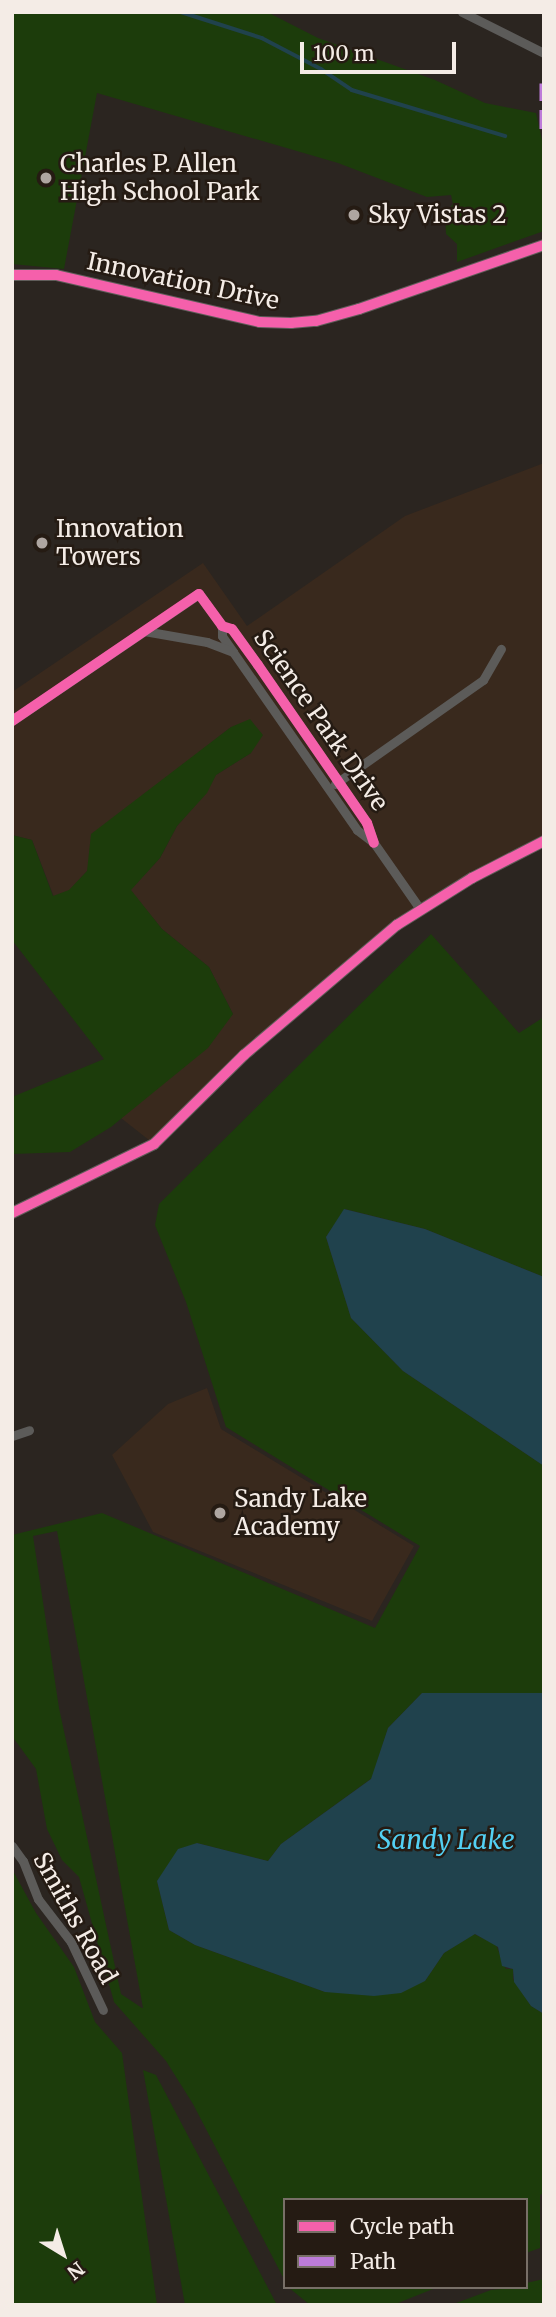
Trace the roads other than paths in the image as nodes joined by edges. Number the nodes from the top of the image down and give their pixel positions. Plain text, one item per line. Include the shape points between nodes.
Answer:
1 (462, 12) edge
2 (544, 52) edge
3 (544, 245) edge
4 (12, 275) edge
5 (222, 626) junction
6 (144, 631) junction
7 (501, 649) dead end
8 (233, 652) junction
9 (12, 721) edge
10 (339, 781) junction
11 (328, 789) junction
12 (374, 843) junction
13 (542, 844) edge
14 (420, 909) junction
15 (12, 1213) edge
16 (29, 1430) dead end
17 (12, 1436) edge
18 (12, 1846) edge
19 (103, 2010) dead end

1 - 2 street
3 - 4 main road, Innovation Drive via 359,309 291,323 260,322 56,275
5 - 6 street, Science Park Drive via 200,594
5 - 8 street, Science Park Drive via 222,636
5 - 10 street, Science Park Drive via 232,629
6 - 8 street via 207,642
6 - 9 street
7 - 10 street via 483,680
8 - 11 street, Science Park Drive
10 - 11 street
10 - 12 street, Science Park Drive via 367,823
11 - 12 street, Science Park Drive via 357,830
12 - 14 street, Science Park Drive
13 - 14 main road
14 - 15 main road via 244,1055 154,1144
16 - 17 street
18 - 19 street, Smiths Road via 38,1899 71,1942

